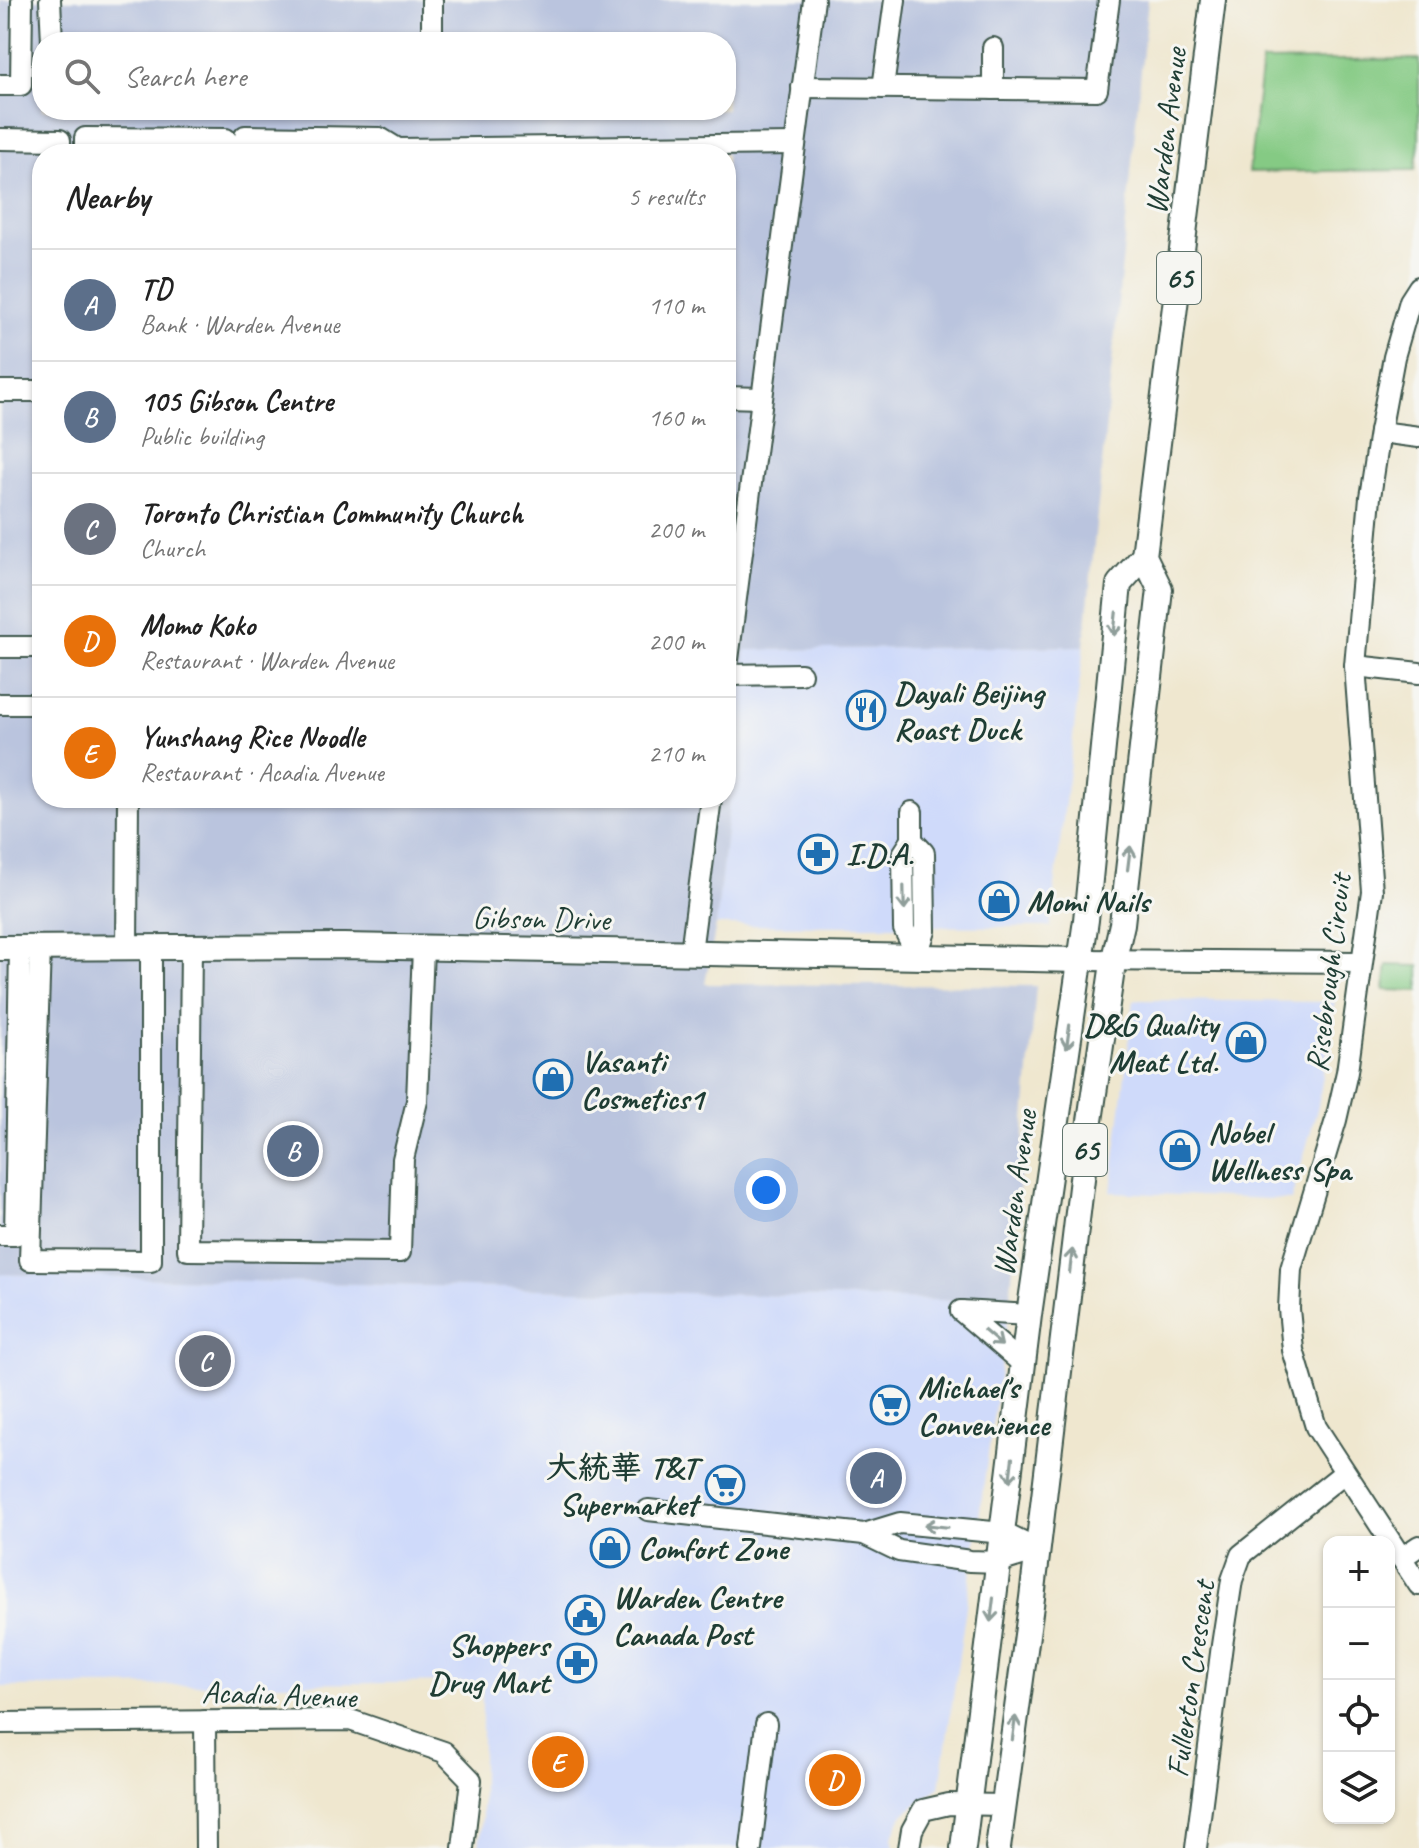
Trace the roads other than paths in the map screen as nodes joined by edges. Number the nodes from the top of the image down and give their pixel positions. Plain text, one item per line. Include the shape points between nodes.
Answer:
1 (22, 0) edge
2 (50, 0) edge
3 (432, 0) edge
4 (814, 0) edge
5 (895, 0) edge
6 (1109, 0) edge
7 (1213, 0) edge
8 (52, 32) edge
9 (432, 32) edge
10 (993, 48) dead end
11 (0, 85) edge
12 (802, 87) junction
13 (883, 88) junction
14 (993, 89) junction
15 (0, 139) edge
16 (60, 144) edge
17 (85, 144) edge
18 (198, 144) edge
19 (271, 144) edge
20 (388, 144) edge
21 (795, 144) junction
22 (736, 151) edge
23 (1419, 287) edge
24 (0, 391) edge
25 (32, 391) edge
26 (736, 397) edge
27 (760, 398) junction
28 (1380, 432) junction
29 (1419, 437) edge
30 (1144, 556) junction
31 (736, 583) edge
32 (0, 647) edge
33 (32, 647) edge
34 (1355, 666) junction
35 (1419, 673) edge
36 (801, 674) dead end
37 (736, 675) edge
38 (0, 704) edge
39 (32, 704) edge
40 (128, 808) edge
41 (710, 808) edge
42 (912, 812) dead end
43 (151, 947) junction
44 (191, 947) junction
45 (20, 948) edge
46 (127, 948) junction
47 (423, 948) junction
48 (691, 952) junction
49 (917, 955) junction
50 (1080, 960) junction
51 (1360, 962) junction
52 (1113, 963) junction
53 (0, 1235) edge
54 (1029, 1315) junction
55 (1062, 1338) junction
56 (1024, 1365) junction
57 (1344, 1473) junction
58 (648, 1510) dead end
59 (1003, 1533) junction
60 (864, 1534) junction
61 (1419, 1546) edge
62 (1038, 1550) junction
63 (1401, 1558) junction
64 (999, 1562) junction
65 (1419, 1585) edge
66 (205, 1721) junction
67 (0, 1723) edge
68 (766, 1724) dead end
69 (1003, 1805) junction
70 (969, 1806) junction
71 (206, 1848) edge
72 (463, 1848) edge
73 (751, 1848) edge
74 (909, 1848) edge
75 (963, 1848) edge
76 (998, 1848) edge
77 (1196, 1848) edge

1 - 11 street via 21,85
2 - 8 street
3 - 9 street
4 - 12 street
5 - 13 street
6 - 14 street via 1097,90
7 - 30 main road, Warden Avenue / 65
10 - 14 street
12 - 13 street
12 - 21 street
13 - 14 street
15 - 16 street
17 - 18 street via 85,138
19 - 20 street via 380,138
21 - 22 street
21 - 27 street
23 - 28 street, Risebrough Circuit via 1394,357
24 - 25 street
26 - 27 street
27 - 31 street
28 - 29 street
28 - 34 street, Risebrough Circuit
30 -> 50 main road, Warden Avenue / 65 via 1119,584
52 -> 30 main road, Warden Avenue / 65 via 1122,924 1160,589
32 - 33 street
34 - 35 street
34 - 51 street, Risebrough Circuit via 1373,864
36 - 37 street
38 - 39 street
40 - 46 street
41 - 48 street
42 - 49 street via 912,840 924,853 925,931
43 - 44 main road, Gibson Drive
43 - 45 street via 151,1261 30,1260
43 - 46 main road, Gibson Drive
44 - 47 main road, Gibson Drive
44 - 47 street via 188,1250 400,1252 403,1159 417,1101
45 - 46 main road, Gibson Drive
45 - 53 street via 15,1235
47 - 48 main road, Gibson Drive
48 - 49 main road, Gibson Drive
49 - 50 main road, Gibson Drive
50 - 52 street
50 -> 54 main road, Warden Avenue / 65
51 - 52 street
51 - 57 street, Risebrough Circuit via 1347,1072 1291,1269 1290,1295 1293,1350 1302,1387 1316,1427
55 -> 52 main road, Warden Avenue / 65
54 - 55 main road
54 - 56 main road, Warden Avenue / 65
54 -> 56 street via 961,1311
55 - 62 main road, Warden Avenue / 65
56 -> 59 main road, Warden Avenue / 65
57 - 63 street, Risebrough Circuit
57 - 77 street, Fullerton Crescent via 1241,1555 1222,1645
58 - 60 street
59 -> 60 street via 900,1523
59 - 62 street
59 - 64 main road, Warden Avenue / 65
60 - 64 street via 899,1551
61 - 63 street
62 - 64 street
69 -> 62 main road, Warden Avenue / 65
63 - 65 street, Risebrough Circuit
64 -> 70 main road, Warden Avenue / 65
66 - 67 street, Acadia Avenue
66 - 71 street
66 - 72 street, Acadia Avenue via 350,1720 444,1752 471,1780
68 - 73 street
69 - 70 street
69 - 76 main road, Warden Avenue / 65
70 - 74 street via 923,1810
70 - 75 main road, Warden Avenue / 65

